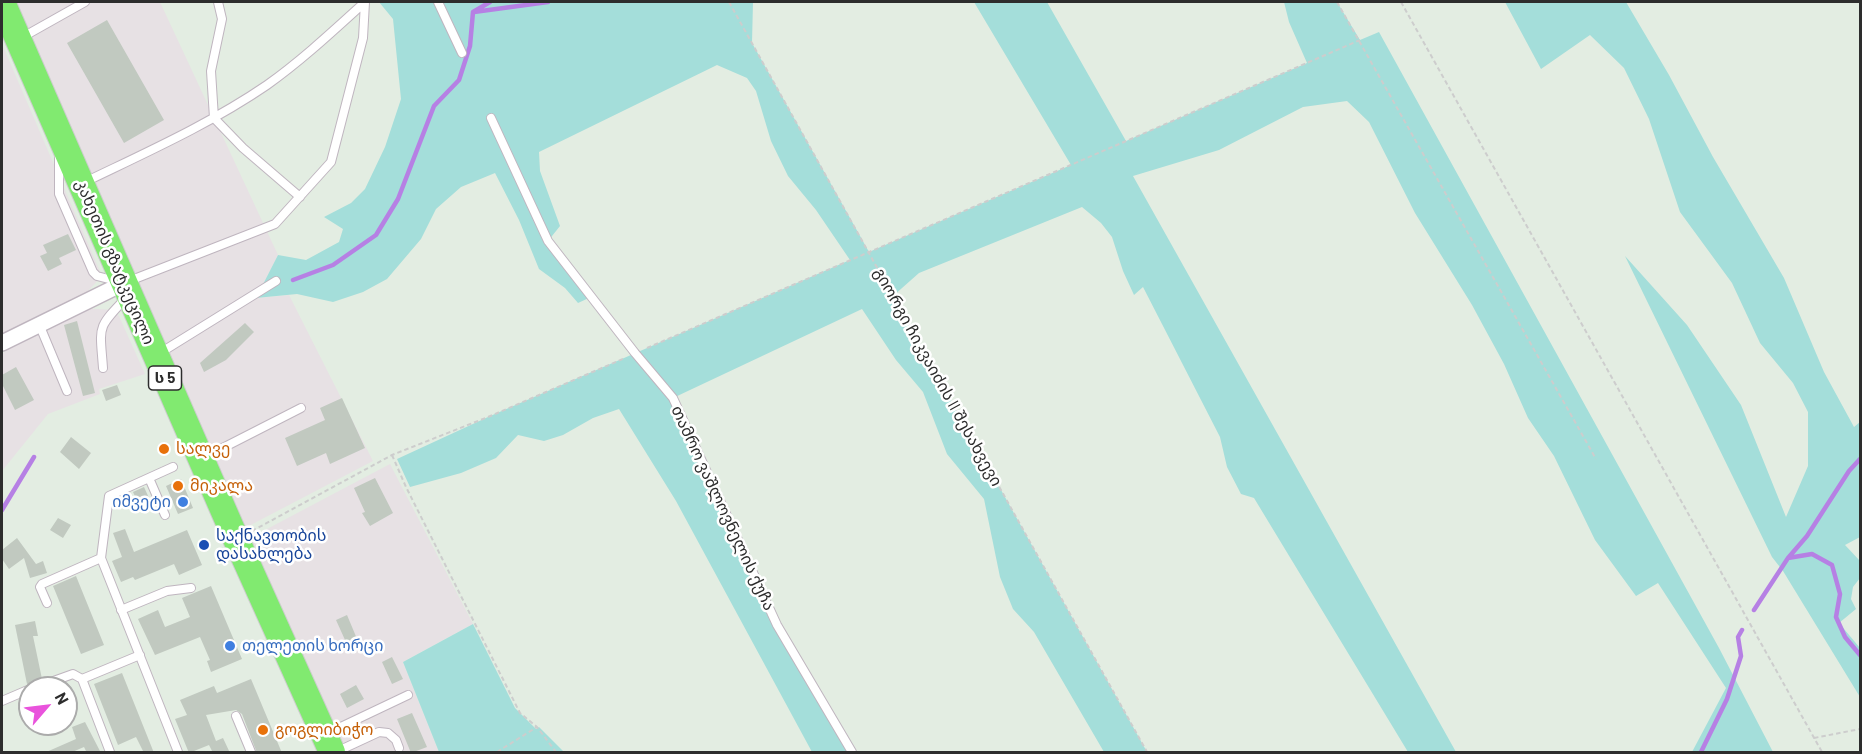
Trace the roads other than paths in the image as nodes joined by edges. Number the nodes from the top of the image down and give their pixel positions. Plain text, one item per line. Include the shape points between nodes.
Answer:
1 (2, 2) edge
2 (85, 2) edge
3 (218, 2) edge
4 (365, 2) edge
5 (438, 2) edge
6 (19, 39) junction
7 (462, 53) dead end
8 (214, 118) junction
9 (491, 118) dead end
10 (61, 136) junction
11 (81, 184) junction
12 (300, 197) junction
13 (276, 281) dead end
14 (127, 289) junction
15 (39, 324) junction
16 (4, 336) edge
17 (156, 356) junction
18 (103, 368) dead end
19 (67, 391) dead end
20 (301, 408) dead end
21 (201, 459) junction
22 (173, 467) dead end
23 (149, 478) junction
24 (165, 515) dead end
25 (101, 558) junction
26 (191, 588) dead end
27 (47, 603) dead end
28 (121, 610) junction
29 (140, 655) junction
30 (78, 677) edge
31 (82, 679) junction
32 (18, 695) edge
33 (408, 695) dead end
34 (2, 701) edge
35 (236, 716) dead end
36 (330, 747) edge
37 (399, 748) dead end
38 (110, 753) edge
39 (178, 753) edge
40 (251, 753) edge
41 (852, 753) edge

1 - 6 highway, კახეთის გზატკეცილი / ს 5
2 - 6 lane
3 - 8 lane via 222,19 211,71
4 - 8 lane via 320,44
4 - 12 lane via 363,38 331,162
5 - 7 lane
6 - 10 highway, კახეთის გზატკეცილი / ს 5
8 - 11 lane
8 - 12 lane
9 - 41 lane, თამრო ვაშლოვნელის ქუჩა via 548,241 673,398 777,625
10 - 11 highway, კახეთის გზატკეცილი / ს 5
10 - 14 lane via 57,187 67,213 93,272
11 - 14 highway, კახეთის გზატკეცილი / ს 5
12 - 14 lane via 275,224
13 - 17 lane
14 - 15 street
14 - 17 highway, კახეთის გზატკეცილი / ს 5
14 - 18 lane via 100,330
15 - 16 street
15 - 19 lane
17 - 21 highway, კახეთის გზატკეცილი / ს 5
20 - 21 lane
21 - 36 highway, კახეთის გზატკეცილი / ს 5
22 - 23 lane
23 - 24 lane
23 - 25 lane via 109,496
25 - 27 lane via 42,584
25 - 28 lane
26 - 28 lane via 167,591
28 - 29 lane
29 - 31 lane
29 - 39 lane
30 - 31 lane
31 - 38 lane
32 - 34 lane
33 - 36 lane
35 - 40 lane
36 - 37 lane via 379,732 388,733

